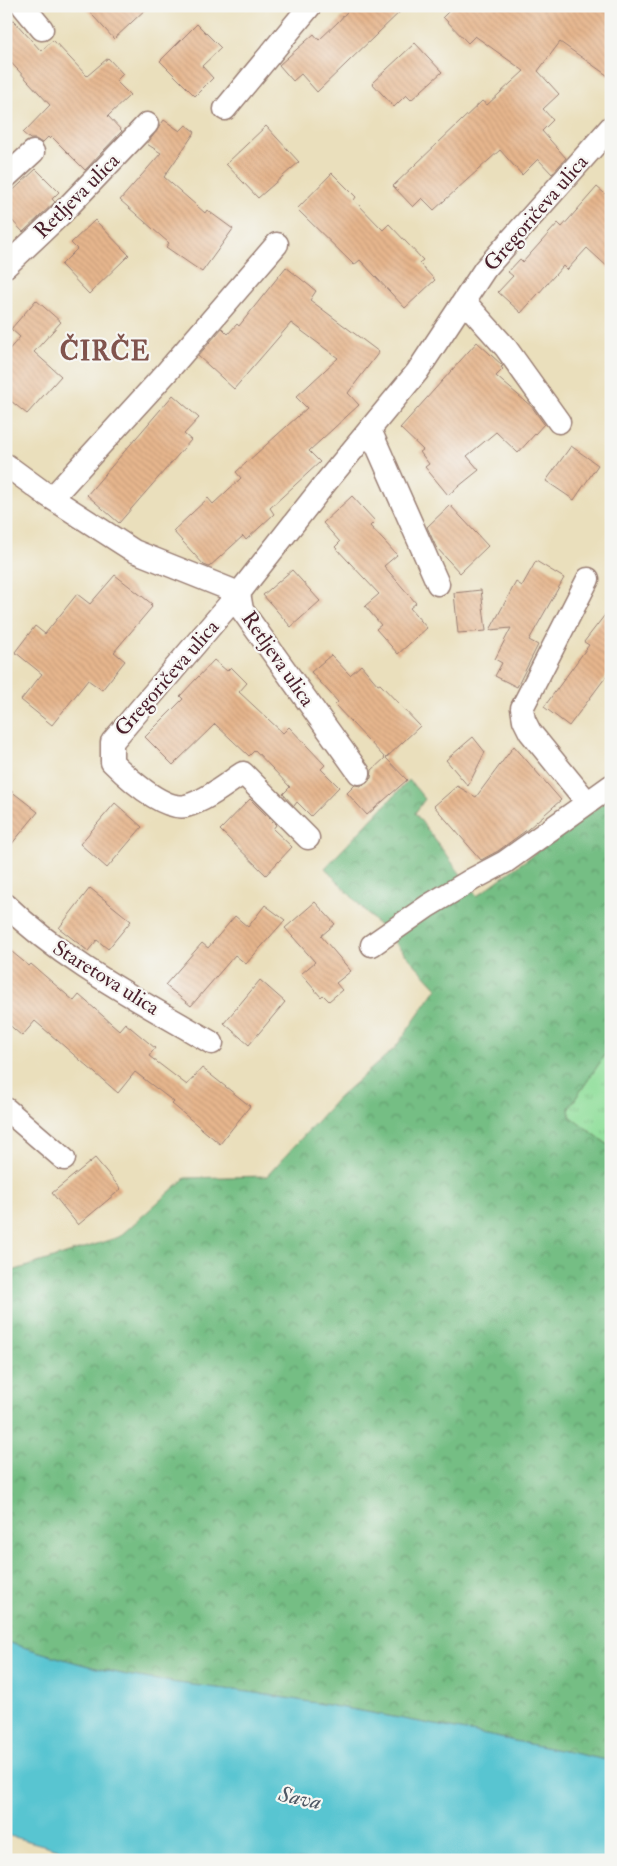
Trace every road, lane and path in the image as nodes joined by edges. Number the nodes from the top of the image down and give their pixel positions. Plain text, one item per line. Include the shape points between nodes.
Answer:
1 (23, 6) edge
2 (310, 6) edge
3 (42, 29) dead end
4 (225, 109) dead end
5 (148, 124) dead end
6 (611, 127) edge
7 (33, 152) dead end
8 (6, 177) edge
9 (277, 244) dead end
10 (6, 266) edge
11 (464, 301) junction
12 (559, 422) dead end
13 (370, 430) junction
14 (6, 465) edge
15 (52, 498) junction
16 (588, 579) dead end
17 (438, 584) dead end
18 (239, 593) junction
19 (359, 773) dead end
20 (611, 786) edge
21 (587, 802) junction
22 (308, 838) dead end
23 (6, 905) edge
24 (372, 945) dead end
25 (212, 1043) dead end
26 (6, 1109) edge
27 (64, 1159) dead end

1 - 3 street
2 - 4 street
5 - 10 street, Retljeva ulica
6 - 11 street, Gregoričeva ulica via 485,269
7 - 8 street
9 - 15 street
11 - 12 street via 506,348
11 - 13 street, Gregoričeva ulica via 417,372
13 - 17 street
13 - 18 street, Gregoričeva ulica
14 - 15 street, Retljeva ulica
15 - 18 street, Retljeva ulica via 134,550
16 - 21 street via 522,708 530,732
18 - 19 street, Retljeva ulica via 242,610
18 - 22 street, Gregoričeva ulica via 112,742 112,762 161,802 184,806 210,796 243,773
20 - 21 street
21 - 24 street via 504,862 428,906
23 - 25 street, Staretova ulica via 66,956
26 - 27 street

